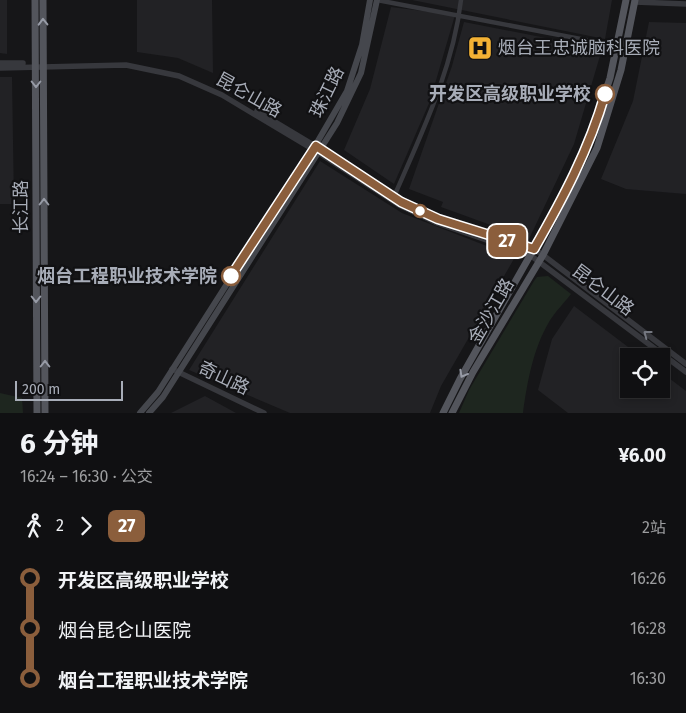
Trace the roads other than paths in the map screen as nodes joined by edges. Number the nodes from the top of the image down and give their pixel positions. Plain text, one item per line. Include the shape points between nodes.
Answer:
1 (35, 0) edge
2 (43, 0) edge
3 (370, 0) edge
4 (377, 0) edge
5 (461, 0) edge
6 (626, 0) edge
7 (635, 1) edge
8 (686, 4) edge
9 (459, 16) junction
10 (617, 46) junction
11 (0, 64) edge
12 (36, 65) junction
13 (44, 65) junction
14 (0, 68) edge
15 (317, 149) junction
16 (390, 200) junction
17 (532, 252) junction
18 (541, 258) junction
19 (686, 364) edge
20 (175, 371) junction
21 (686, 372) edge
22 (45, 394) junction
23 (37, 413) edge
24 (45, 413) edge
25 (49, 413) edge
26 (140, 413) edge
27 (149, 413) edge
28 (264, 413) edge
29 (443, 413) edge
30 (452, 413) edge

1 - 12 main road, 长江路
13 -> 2 main road, 长江路
3 - 15 main road, 珠江路 via 355,71
4 - 9 street
4 - 15 main road via 361,73 341,116
5 - 9 street
6 - 10 main road, 金沙江路
7 - 8 street
7 - 18 main road, 金沙江路 via 621,70 597,148
9 - 10 street
9 - 16 street via 441,88
10 - 17 main road, 金沙江路 via 587,147
11 - 12 street, 昆仑山路
12 - 13 street, 昆仑山路
12 - 14 street, 昆仑山路
12 -> 23 main road, 长江路
13 - 15 street, 昆仑山路 via 126,65 179,76 222,95
22 -> 13 main road, 长江路
15 - 16 street, 昆仑山路
15 - 17 street, 昆仑山路 via 408,205
15 - 20 main road
16 - 17 street, 昆仑山路 via 437,223
17 - 18 street, 昆仑山路
17 -> 29 main road, 金沙江路
19 -> 18 street, 昆仑山路
18 - 21 street, 昆仑山路
18 - 30 main road, 金沙江路
20 - 26 main road
20 - 27 main road via 163,396
20 - 28 street, 奇山路
22 - 24 main road, 长江路
22 - 25 main road

